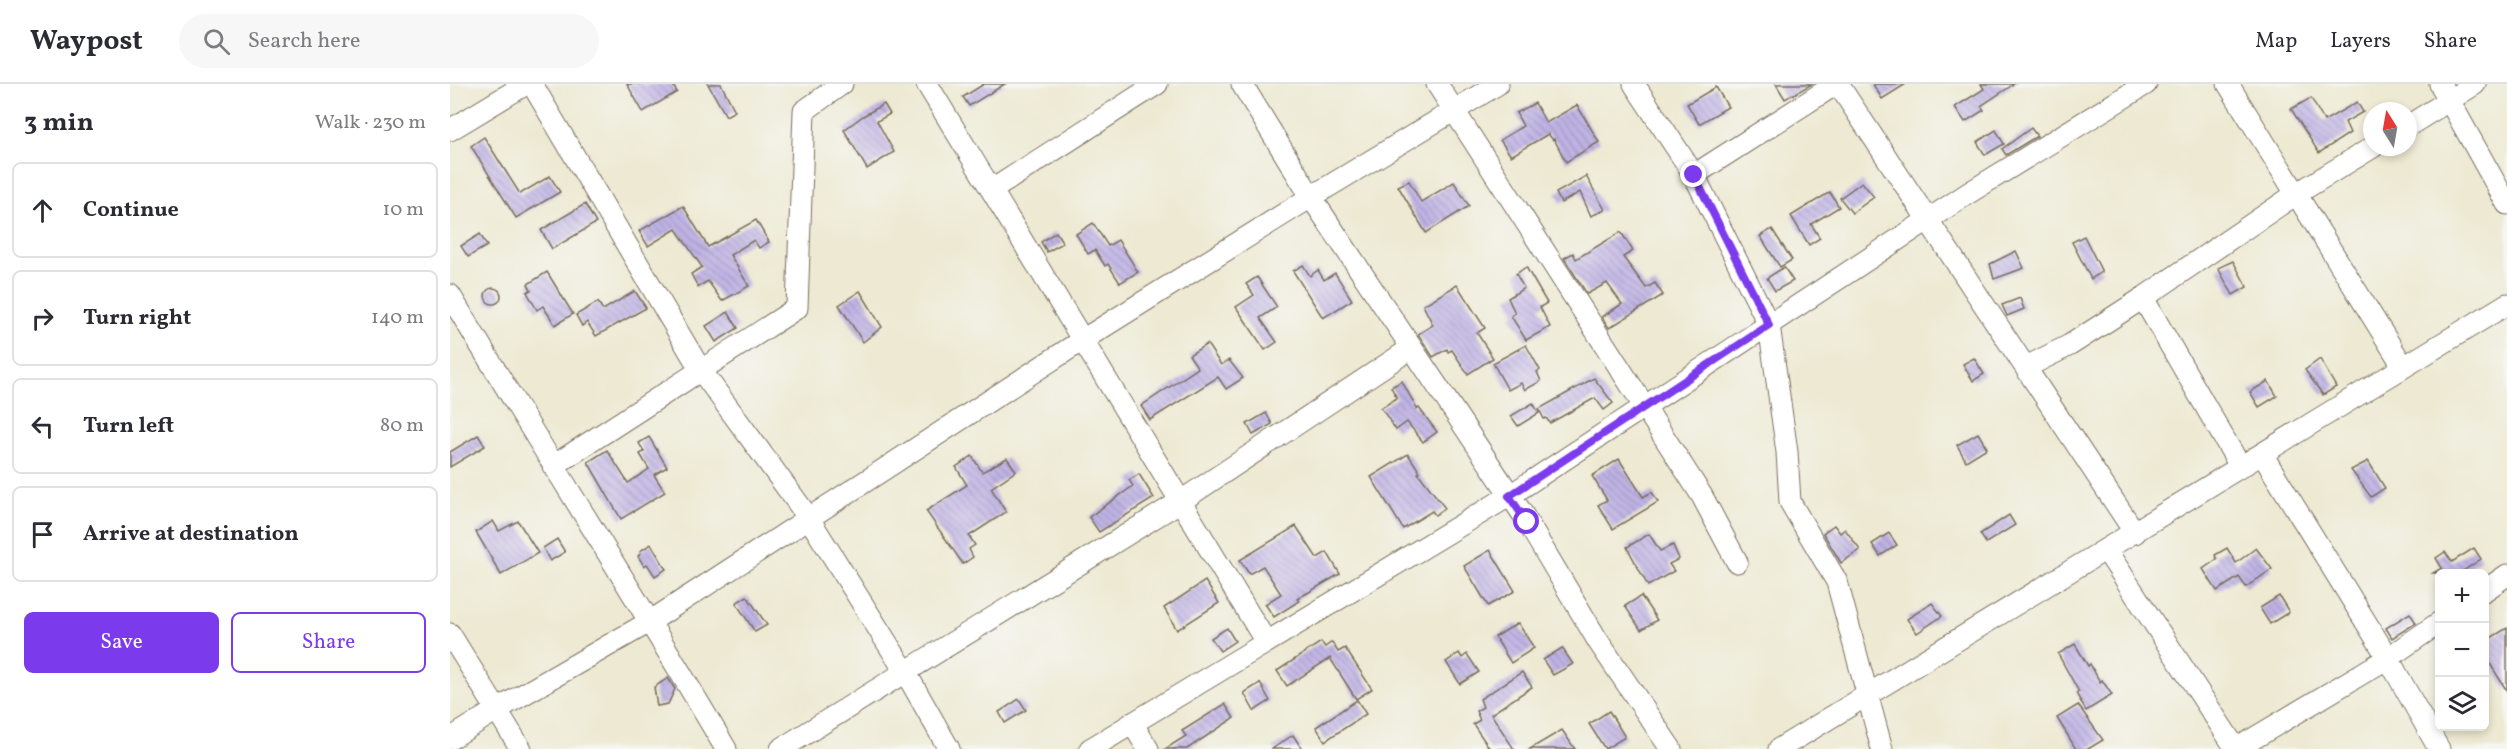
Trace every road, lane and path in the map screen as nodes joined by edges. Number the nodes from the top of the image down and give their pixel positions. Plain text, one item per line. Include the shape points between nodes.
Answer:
1 (526, 84) edge
2 (532, 84) edge
3 (927, 84) edge
4 (1156, 84) edge
5 (1242, 84) edge
6 (1437, 84) edge
7 (1498, 84) edge
8 (1634, 84) edge
9 (1837, 84) edge
10 (2146, 84) edge
11 (2228, 84) edge
12 (2475, 84) edge
13 (829, 88) edge
14 (2445, 92) edge
15 (1454, 111) junction
16 (2417, 118) edge
17 (450, 130) edge
18 (2363, 153) edge
19 (1694, 175) junction
20 (992, 190) junction
21 (2296, 194) junction
22 (1311, 197) junction
23 (2507, 204) edge
24 (1929, 220) junction
25 (450, 295) edge
26 (2143, 298) junction
27 (2507, 304) edge
28 (1769, 325) junction
29 (1084, 339) junction
30 (1410, 349) junction
31 (2403, 366) junction
32 (2026, 367) junction
33 (700, 369) junction
34 (1645, 406) junction
35 (2262, 454) junction
36 (553, 466) junction
37 (2240, 466) junction
38 (1509, 496) junction
39 (1181, 501) junction
40 (808, 517) junction
41 (2135, 532) junction
42 (2106, 550) junction
43 (1737, 562) dead end
44 (2507, 575) edge
45 (2489, 588) edge
46 (651, 621) junction
47 (2438, 623) edge
48 (450, 634) edge
49 (1266, 642) junction
50 (2388, 658) junction
51 (906, 673) junction
52 (1865, 695) junction
53 (498, 709) junction
54 (1132, 723) junction
55 (450, 739) edge
56 (521, 749) edge
57 (726, 749) edge
58 (781, 749) edge
59 (949, 749) edge
60 (1090, 749) edge
61 (1148, 749) edge
62 (1671, 749) edge
63 (1779, 749) edge
64 (1881, 749) edge
65 (2236, 749) edge
66 (2439, 749) edge

1 - 17 street
2 - 33 street
3 - 20 street
4 - 20 street
5 - 22 street
6 - 15 street
7 - 15 street
8 - 19 street
9 - 19 street
9 - 24 street
10 - 24 street
11 - 21 street
12 - 14 street
13 - 33 street via 804,111 796,308
14 - 16 street
14 - 23 street
15 - 22 street
15 - 34 street
18 - 21 street
19 - 28 street
20 - 29 street
21 - 26 street
21 - 31 street
22 - 29 street
22 - 30 street
24 - 28 street
24 - 32 street
25 - 36 street
26 - 32 street via 2070,345
26 - 37 street
27 - 31 street
28 - 34 street
28 - 52 street via 1790,502 1837,582
29 - 39 street
29 - 40 street
30 - 38 street
30 - 39 street
31 - 35 street
32 - 41 street
33 - 36 street
33 - 40 street
34 - 38 street
34 - 43 street via 1702,496
35 - 37 street
35 - 50 street
36 - 46 street
37 - 41 street
38 - 49 street
38 - 62 street
39 - 49 street
39 - 51 street
40 - 46 street
40 - 51 street
41 - 42 street
42 - 52 street
42 - 65 street
44 - 45 street
46 - 53 street
46 - 57 street
47 - 50 street
48 - 53 street
49 - 54 street
50 - 65 street
50 - 66 street
51 - 58 street
51 - 59 street
52 - 63 street
52 - 64 street
53 - 55 street
53 - 56 street
54 - 60 street
54 - 61 street

